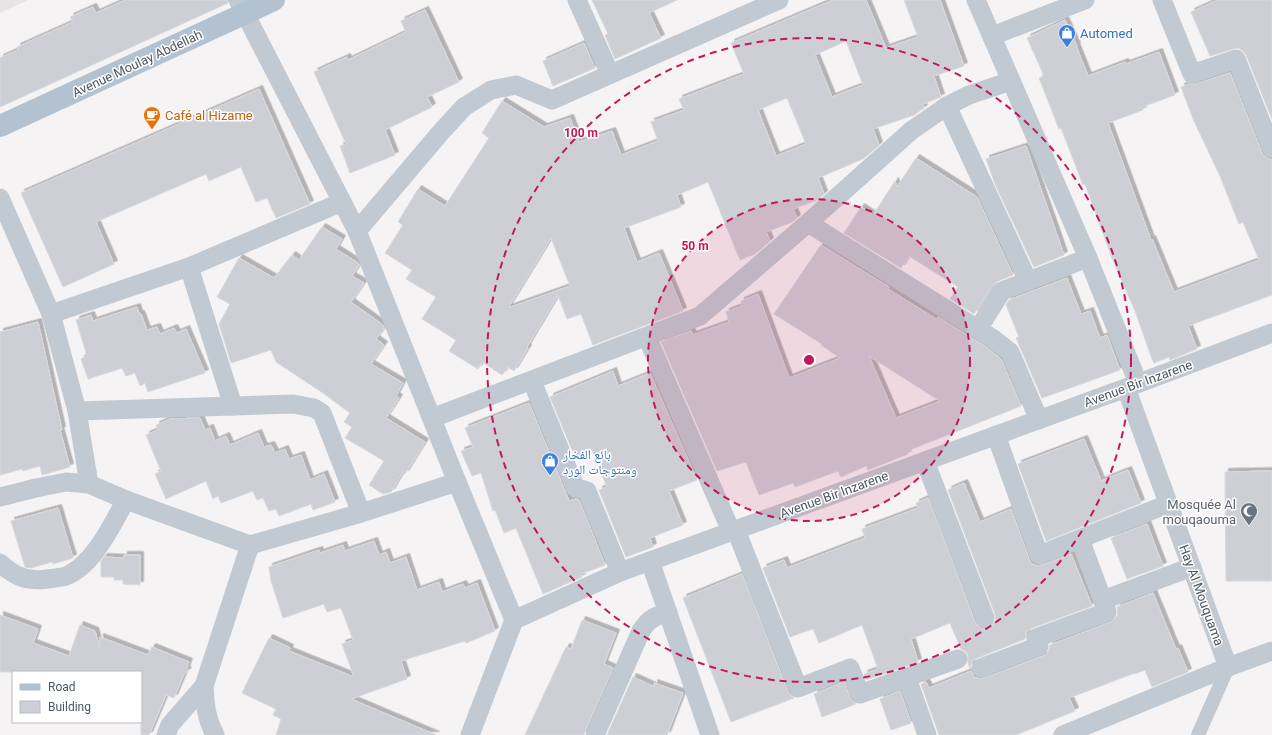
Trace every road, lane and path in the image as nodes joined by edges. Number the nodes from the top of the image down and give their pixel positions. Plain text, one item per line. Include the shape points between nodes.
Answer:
1 (274, 0) edge
2 (577, 0) edge
3 (779, 0) edge
4 (976, 0) edge
5 (1085, 0) edge
6 (1162, 0) edge
7 (241, 7) edge
8 (992, 36) junction
9 (610, 74) junction
10 (1011, 81) junction
11 (947, 106) junction
12 (0, 126) edge
13 (1272, 149) edge
14 (0, 198) edge
15 (342, 202) junction
16 (808, 223) junction
17 (357, 231) junction
18 (1088, 258) junction
19 (189, 267) junction
20 (1028, 281) junction
21 (51, 314) junction
22 (978, 329) junction
23 (1272, 333) edge
24 (647, 337) junction
25 (532, 381) junction
26 (1132, 386) junction
27 (233, 406) junction
28 (77, 411) junction
29 (432, 418) junction
30 (1039, 420) junction
31 (996, 435) junction
32 (925, 461) junction
33 (457, 482) junction
34 (89, 484) junction
35 (0, 497) edge
36 (126, 500) junction
37 (1168, 504) junction
38 (361, 513) junction
39 (734, 531) junction
40 (1080, 539) junction
41 (250, 545) junction
42 (650, 561) junction
43 (0, 562) edge
44 (1192, 567) junction
45 (620, 572) junction
46 (1103, 600) junction
47 (668, 612) junction
48 (985, 618) dead end
49 (514, 620) junction
50 (1272, 651) edge
51 (958, 659) dead end
52 (1228, 667) junction
53 (981, 668) dead end
54 (907, 678) junction
55 (204, 686) junction
56 (166, 735) edge
57 (215, 735) edge
58 (470, 735) edge
59 (595, 735) edge
60 (710, 735) edge
61 (927, 735) edge
62 (1063, 735) edge
63 (1198, 735) edge

1 - 7 main road, Avenue Moulay Abdellah
2 - 9 street
3 - 9 street
4 - 8 street, Hay Al Mouquama
5 - 8 street
6 - 13 street via 1192,74 1236,58
7 - 12 main road, Avenue Moulay Abdellah
7 - 15 street
8 - 10 street, Hay Al Mouquama
9 - 17 street via 552,100 516,85 491,90 459,112
10 - 11 street via 969,95
10 - 18 street, Hay Al Mouquama
11 - 16 street via 912,130
11 - 20 street
14 - 21 street
15 - 17 street
15 - 19 street
16 - 22 street
16 - 24 street via 700,316
17 - 29 street
18 - 20 street
18 - 26 street, Hay Al Mouquama
19 - 21 street
19 - 27 street
20 - 22 street via 1002,291
21 - 28 street
22 - 30 street via 1010,352
23 - 26 street, Avenue Bir Inzarene
24 - 25 street
24 - 39 street
25 - 29 street
25 - 45 street via 575,487 587,491
26 - 30 street, Avenue Bir Inzarene
26 - 37 street, Hay Al Mouquama
27 - 28 street
27 - 38 street via 293,404 314,408 322,413
28 - 34 street
29 - 33 street
30 - 31 street, Avenue Bir Inzarene
31 - 32 street, Avenue Bir Inzarene
31 - 40 street via 1039,555
32 - 39 street, Avenue Bir Inzarene
32 - 48 street
33 - 38 street
33 - 49 street
34 - 35 street via 66,482
34 - 36 street
36 - 41 street
36 - 43 street via 98,548 72,573 39,580 18,576
37 - 40 street
37 - 44 street, Hay Al Mouquama
38 - 41 street
39 - 42 street, Avenue Bir Inzarene
39 - 54 street via 798,688 850,668 860,694
40 - 46 street
41 - 55 street
42 - 45 street, Avenue Bir Inzarene
42 - 47 street
44 - 46 street
44 - 52 street, Hay Al Mouquama
45 - 49 street, Avenue Bir Inzarene
46 - 53 street via 1107,612 1036,638 1039,646
47 - 59 street via 650,619 641,631
47 - 60 street
49 - 58 street
50 - 52 street
51 - 54 street
52 - 62 street
52 - 63 street
54 - 61 street
55 - 56 street via 170,724
55 - 57 street via 205,707

